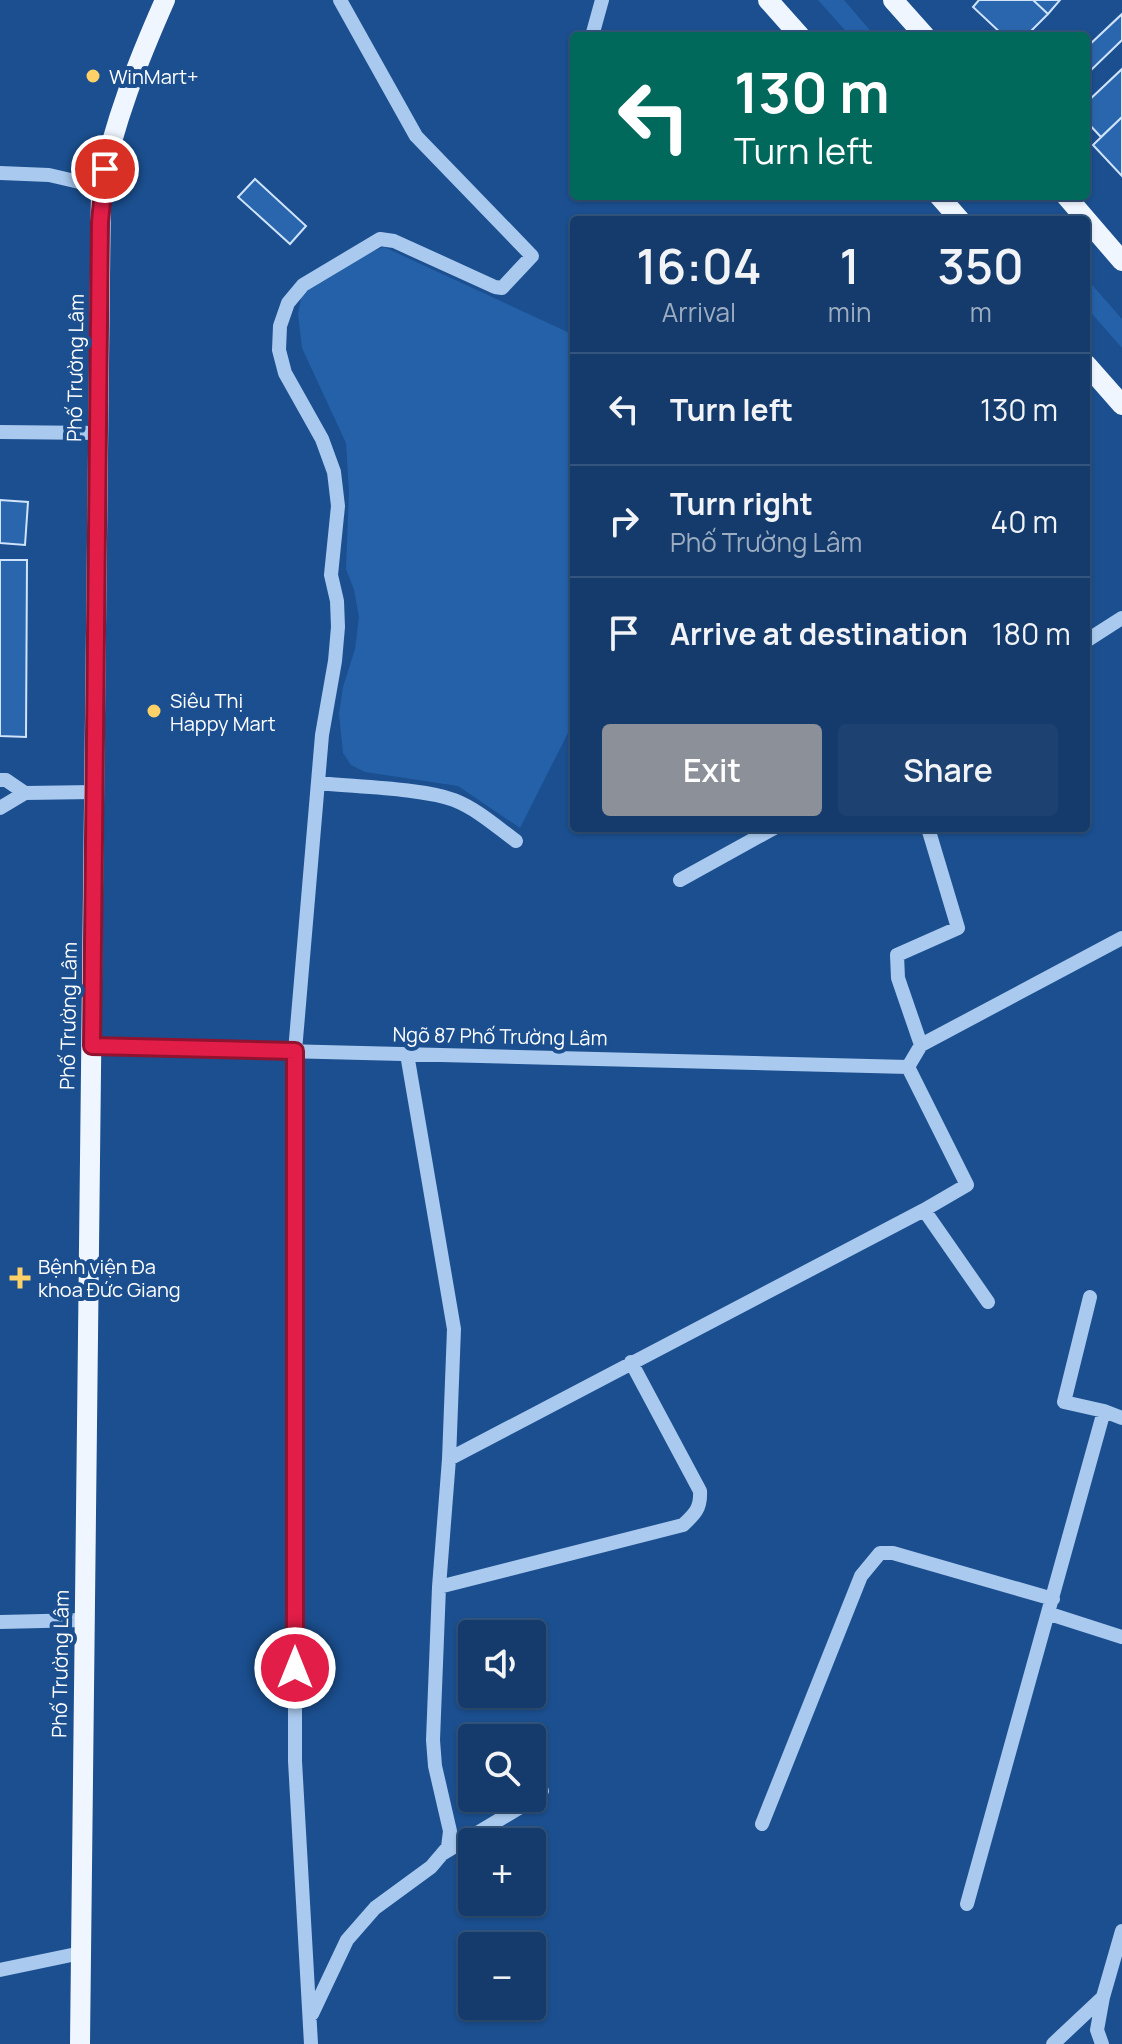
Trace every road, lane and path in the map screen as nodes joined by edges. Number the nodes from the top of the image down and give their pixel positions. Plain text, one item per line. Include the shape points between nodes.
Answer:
1 (165, 0) edge
2 (340, 0) edge
3 (602, 0) edge
4 (768, 0) edge
5 (893, 0) edge
6 (593, 32) edge
7 (796, 32) edge
8 (921, 32) edge
9 (0, 173) edge
10 (101, 187) junction
11 (942, 200) edge
12 (1069, 200) edge
13 (956, 216) edge
14 (1083, 216) edge
15 (1090, 224) edge
16 (1122, 261) edge
17 (1090, 369) edge
18 (1122, 405) edge
19 (0, 432) edge
20 (98, 433) junction
21 (1122, 618) edge
22 (1090, 638) edge
23 (0, 780) edge
24 (318, 783) junction
25 (94, 792) junction
26 (25, 793) junction
27 (0, 808) edge
28 (767, 832) edge
29 (929, 832) edge
30 (516, 841) dead end
31 (680, 880) dead end
32 (1122, 938) edge
33 (921, 1045) junction
34 (92, 1046) junction
35 (295, 1051) junction
36 (407, 1054) junction
37 (908, 1067) junction
38 (924, 1210) junction
39 (1090, 1297) dead end
40 (988, 1302) dead end
41 (631, 1362) junction
42 (1104, 1411) junction
43 (1122, 1418) edge
44 (449, 1459) junction
45 (439, 1587) junction
46 (1051, 1606) junction
47 (85, 1620) junction
48 (0, 1622) edge
49 (1122, 1637) edge
50 (512, 1812) edge
51 (762, 1824) dead end
52 (441, 1854) junction
53 (967, 1904) dead end
54 (1122, 1931) edge
55 (81, 1953) junction
56 (0, 1970) edge
57 (1103, 1997) junction
58 (310, 2019) junction
59 (80, 2044) edge
60 (311, 2044) edge
61 (1053, 2044) edge
62 (1102, 2044) edge

1 - 10 main road, Phố Trường Lâm via 124,100
2 - 24 street via 416,136 532,256 502,288 380,239 318,274 288,303 279,350 285,373 322,439 334,472 338,506 331,575 338,627
3 - 6 street
4 - 7 main road
5 - 8 main road
9 - 10 street via 49,175
10 - 20 main road, Phố Trường Lâm
11 - 13 main road
12 - 14 main road
15 - 16 main road
17 - 18 main road
19 - 20 street
20 - 25 main road, Phố Trường Lâm
21 - 22 street
23 - 26 street
24 - 30 street via 454,800
24 - 35 street
25 - 26 street
25 - 34 main road, Phố Trường Lâm
26 - 27 street
28 - 31 street
29 - 33 street via 958,928 897,955 898,978
32 - 33 street
33 - 37 street
34 - 35 street, Ngõ 87 Phố Trường Lâm
34 - 47 main road, Phố Trường Lâm
35 - 36 street, Ngõ 87 Phố Trường Lâm
35 - 58 street via 295,1761
36 - 37 street, Ngõ 87 Phố Trường Lâm
36 - 44 street via 454,1329
37 - 38 street via 967,1185
38 - 40 street
38 - 41 street
39 - 42 street via 1064,1402
41 - 44 street
41 - 45 street via 700,1491 701,1504 694,1515 683,1525
42 - 43 street
42 - 46 street
44 - 45 street
45 - 52 street via 433,1740 450,1831
46 - 49 street
46 - 51 street via 880,1553 861,1576
46 - 53 street
47 - 48 street
47 - 55 main road, Phố Trường Lâm
50 - 52 street
52 - 58 street via 375,1908 347,1940
54 - 57 street
55 - 56 street
55 - 59 main road, Phố Trường Lâm
57 - 61 street
57 - 62 street via 1097,2030
58 - 60 street

